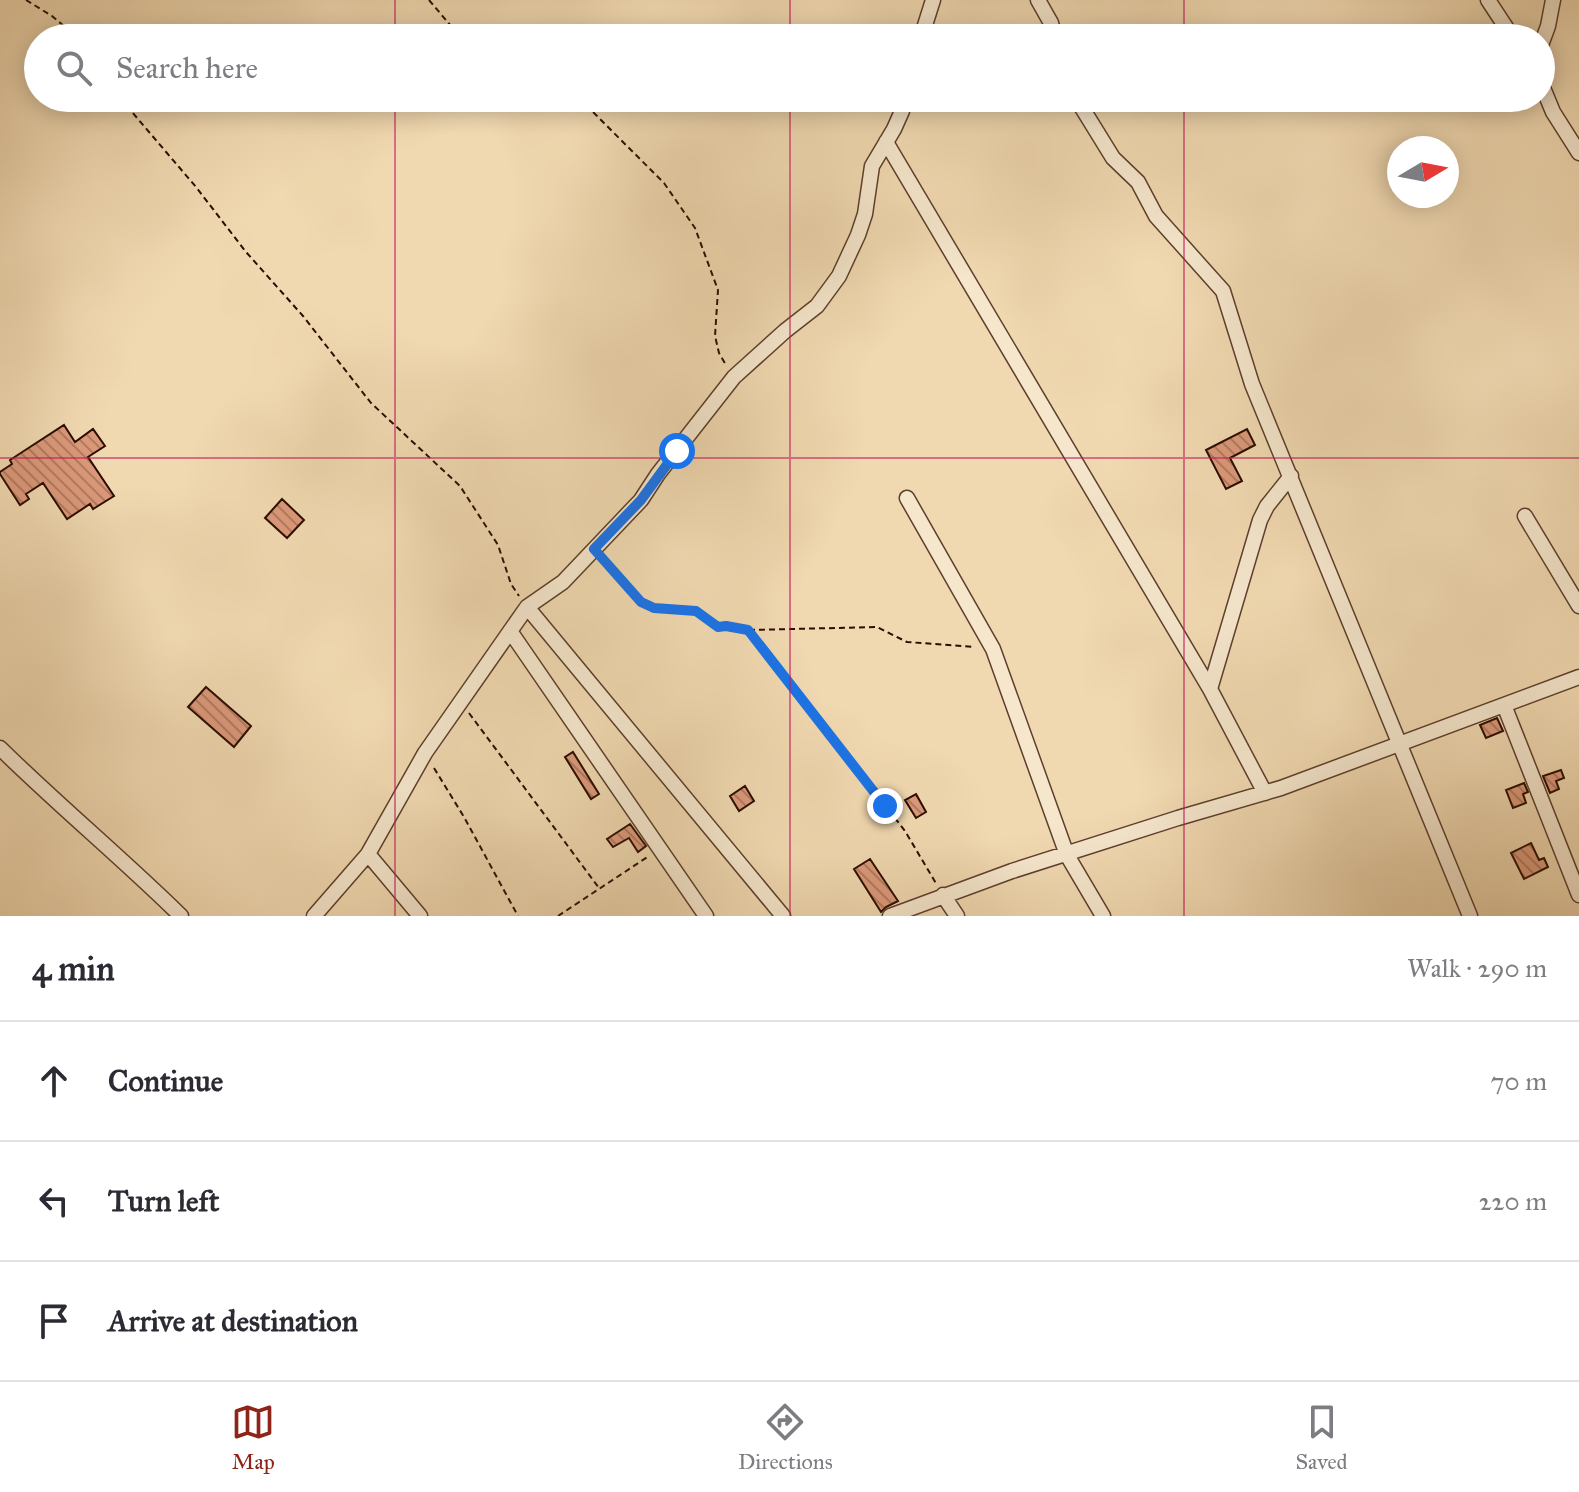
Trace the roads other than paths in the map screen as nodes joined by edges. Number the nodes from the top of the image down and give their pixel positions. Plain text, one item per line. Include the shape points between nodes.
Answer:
1 (933, 0) edge
2 (1038, 0) edge
3 (1488, 0) edge
4 (1553, 0) edge
5 (925, 24) edge
6 (1051, 24) edge
7 (1504, 24) edge
8 (1548, 24) edge
9 (901, 112) edge
10 (1085, 112) edge
11 (1553, 112) edge
12 (886, 142) junction
13 (1579, 153) edge
14 (1291, 476) junction
15 (907, 498) dead end
16 (1525, 516) dead end
17 (1579, 606) edge
18 (527, 607) junction
19 (510, 631) junction
20 (1579, 677) edge
21 (1210, 689) junction
22 (1504, 705) junction
23 (1399, 743) junction
24 (0, 748) edge
25 (1265, 793) junction
26 (368, 854) junction
27 (1067, 855) junction
28 (943, 895) junction
29 (1579, 895) edge
30 (181, 916) edge
31 (314, 916) edge
32 (420, 916) edge
33 (706, 916) edge
34 (783, 916) edge
35 (890, 916) edge
36 (957, 916) edge
37 (1103, 916) edge
38 (1470, 916) edge

1 - 5 street
2 - 6 street
3 - 7 street
4 - 8 street
9 - 12 street
10 - 14 street via 1113,158 1138,182 1156,216 1223,291 1252,384
11 - 13 street
12 - 18 street via 872,166 865,214 839,276 817,306 734,377 641,500 563,582
12 - 21 street
14 - 21 street via 1260,520
14 - 23 street
15 - 27 street via 993,649
16 - 17 street
18 - 19 street
18 - 34 street
19 - 26 street via 425,753
19 - 33 street
20 - 22 street
21 - 25 street
22 - 23 street
22 - 29 street
23 - 25 street
23 - 38 street
24 - 30 street
25 - 27 street
26 - 31 street
26 - 32 street
27 - 28 street
27 - 37 street
28 - 35 street
28 - 36 street

